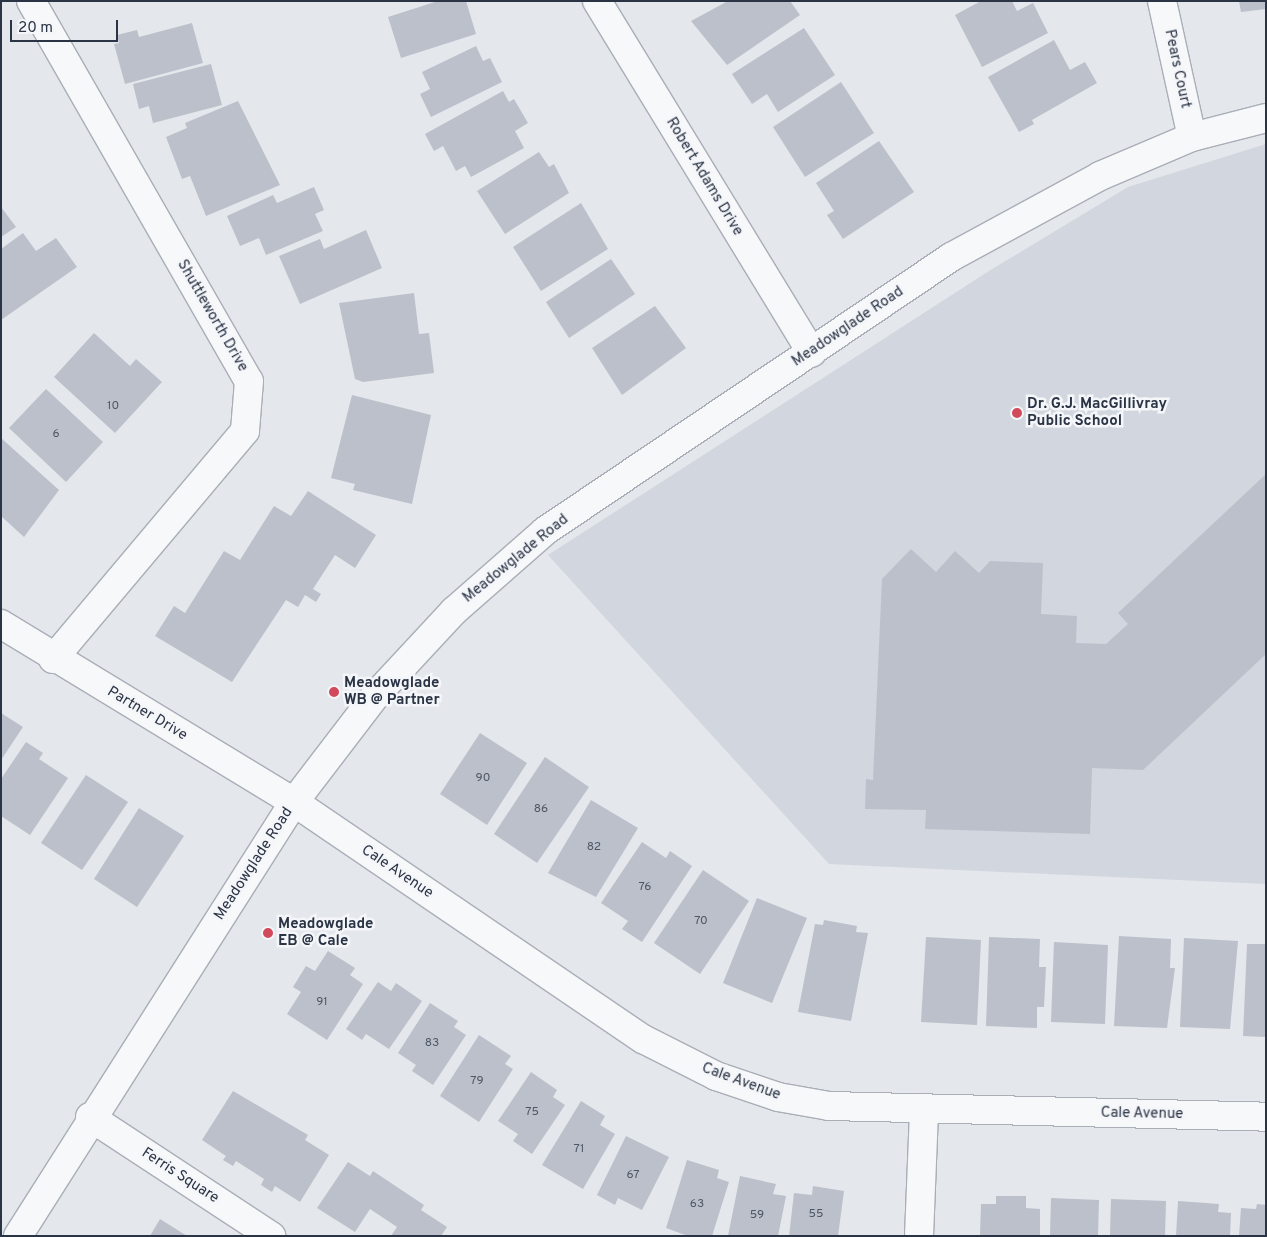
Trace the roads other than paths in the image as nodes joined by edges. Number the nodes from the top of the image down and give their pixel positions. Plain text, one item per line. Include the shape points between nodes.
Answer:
1 (31, 1) edge
2 (597, 1) edge
3 (1162, 1) edge
4 (1266, 118) edge
5 (1192, 137) junction
6 (812, 352) junction
7 (1, 624) edge
8 (53, 659) junction
9 (294, 802) junction
10 (924, 1109) junction
11 (90, 1117) junction
12 (1266, 1117) edge
13 (18, 1236) edge
14 (270, 1236) edge
15 (919, 1236) edge

1 - 8 street, Shuttleworth Drive via 249,381 245,430
2 - 6 street, Robert Adams Drive
3 - 5 street, Pears Court
4 - 5 street, Meadowglade Road
5 - 6 street, Meadowglade Road via 1100,176 951,257
6 - 9 street, Meadowglade Road via 545,531 454,610 375,696
7 - 8 street, Partner Drive
8 - 9 street, Partner Drive
9 - 10 street, Cale Avenue via 643,1039 716,1076 778,1097 830,1106
9 - 11 street, Meadowglade Road
10 - 12 street, Cale Avenue
10 - 15 street
11 - 13 street, Meadowglade Road
11 - 14 street, Ferris Square

